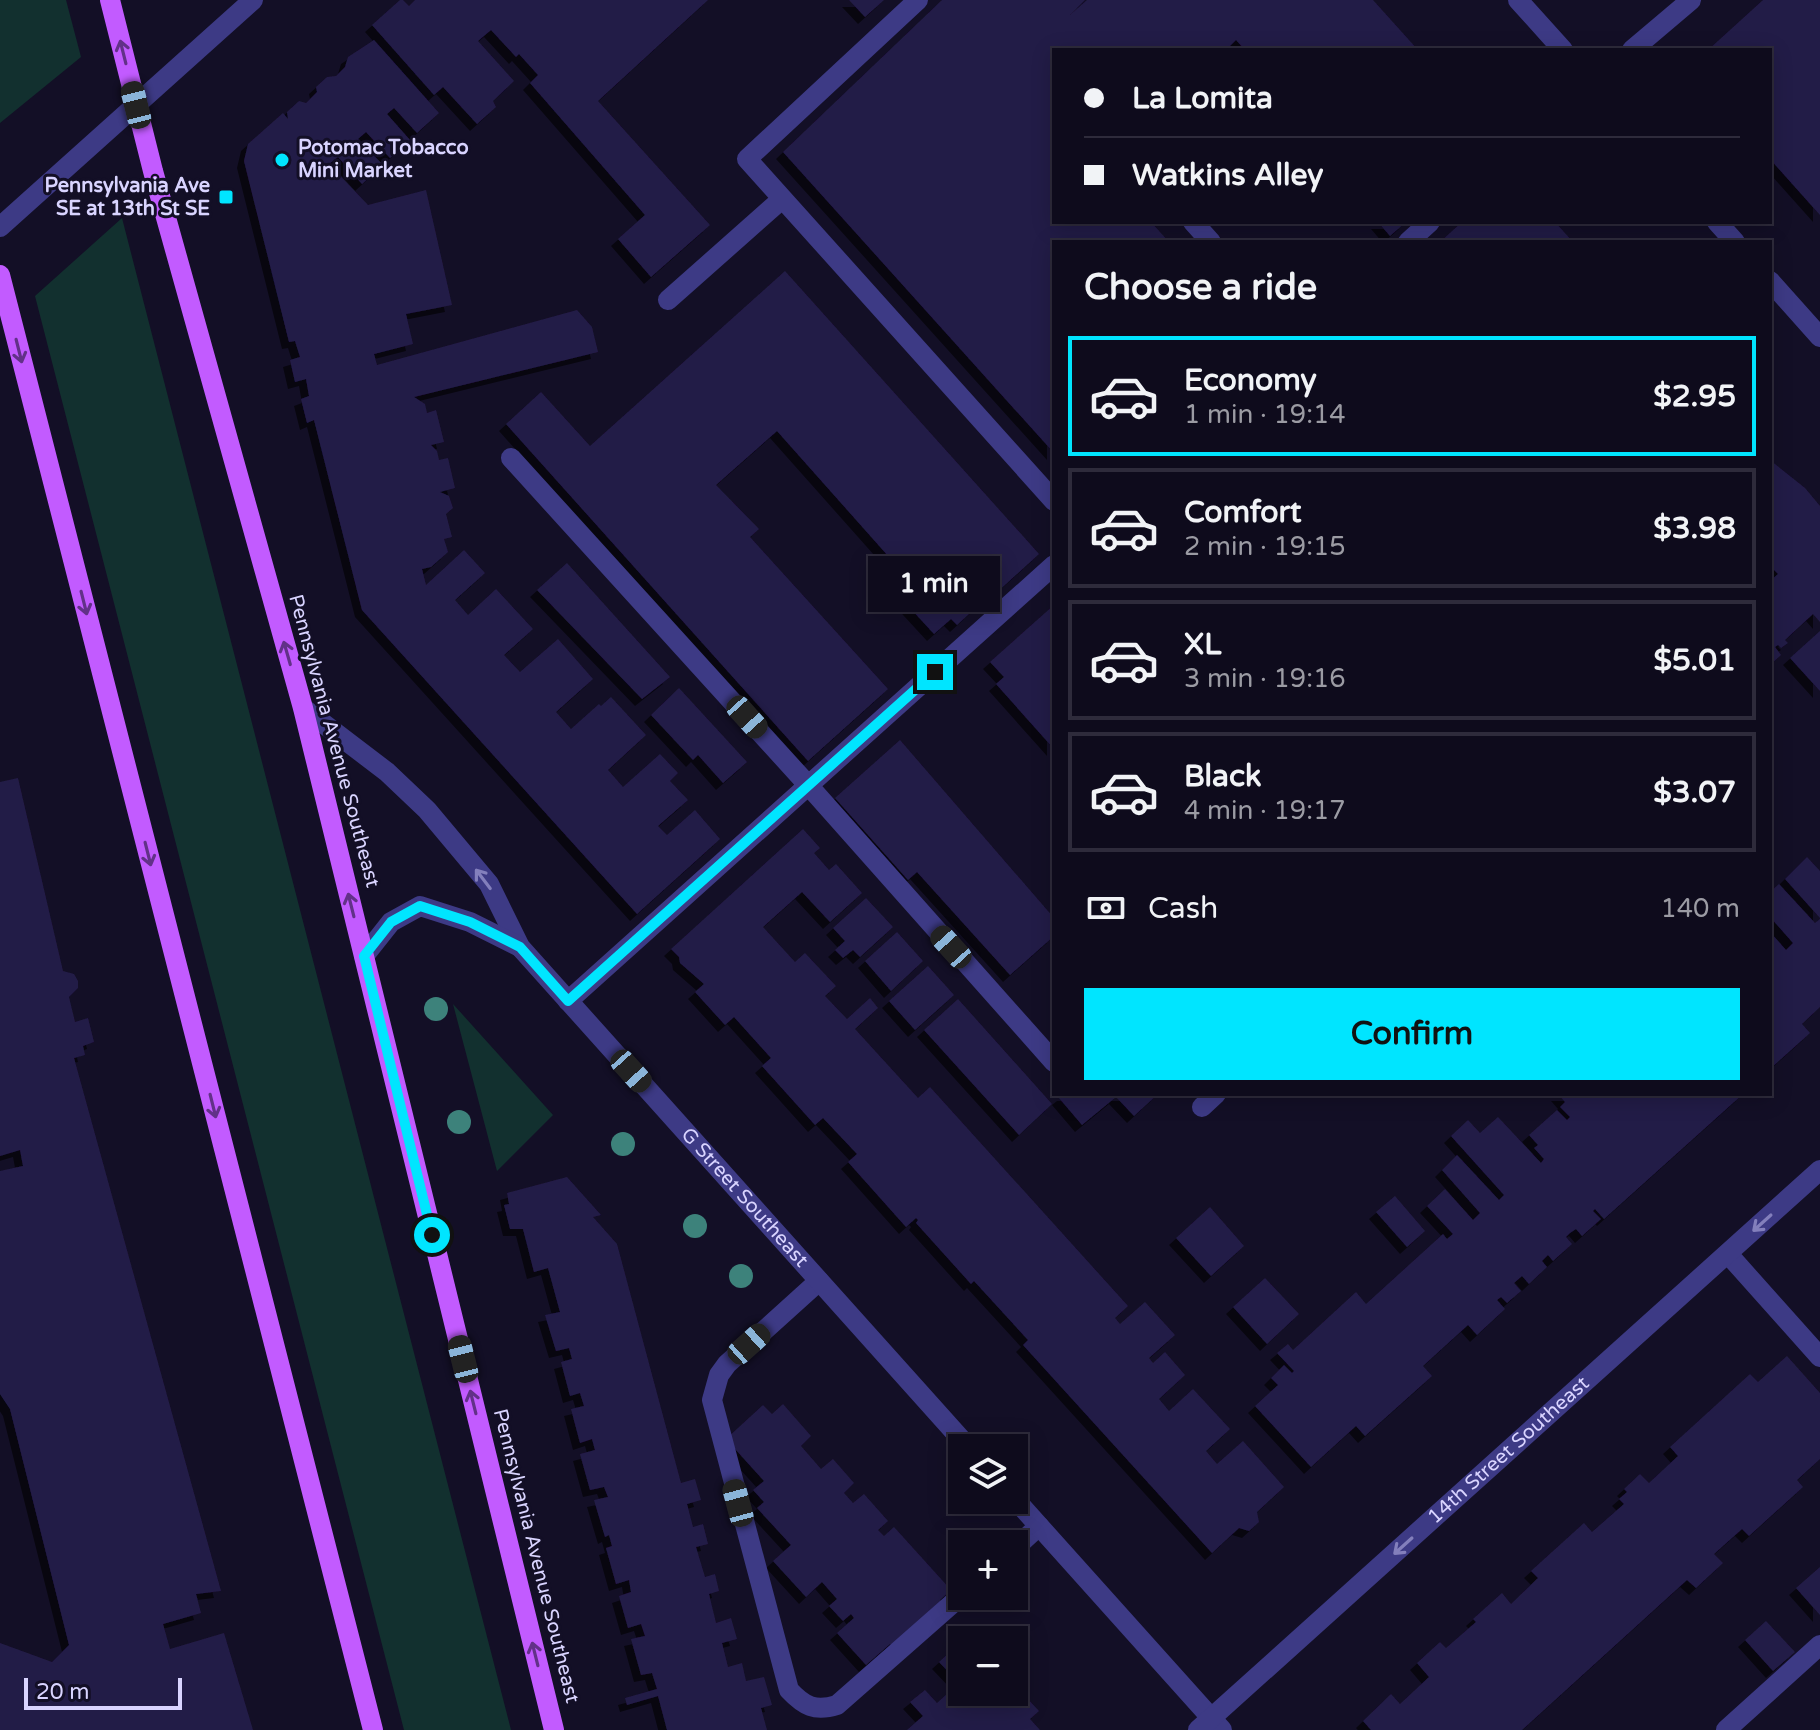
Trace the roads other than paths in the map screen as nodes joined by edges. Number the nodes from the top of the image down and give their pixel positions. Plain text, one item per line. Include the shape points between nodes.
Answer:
1 (110, 0) edge
2 (253, 0) edge
3 (918, 0) edge
4 (1518, 0) edge
5 (1691, 0) edge
6 (1561, 48) edge
7 (1634, 48) edge
8 (136, 105) junction
9 (782, 199) junction
10 (1195, 224) edge
11 (1428, 224) edge
12 (1719, 224) edge
13 (0, 227) edge
14 (1209, 240) edge
15 (1410, 240) edge
16 (1733, 240) edge
17 (0, 275) edge
18 (1772, 283) edge
19 (668, 300) dead end
20 (1820, 337) edge
21 (511, 458) dead end
22 (1052, 499) edge
23 (1052, 567) edge
24 (303, 708) junction
25 (808, 785) junction
26 (520, 947) junction
27 (364, 956) junction
28 (568, 1001) junction
29 (1052, 1060) edge
30 (1820, 1170) edge
31 (1728, 1254) junction
32 (819, 1281) junction
33 (1820, 1357) edge
34 (956, 1434) edge
35 (1028, 1514) edge
36 (1039, 1526) junction
37 (1028, 1536) edge
38 (948, 1607) edge
39 (1820, 1645) edge
40 (1211, 1726) edge
41 (373, 1730) edge
42 (554, 1730) edge
43 (1726, 1730) edge

8 -> 1 main road, Pennsylvania Avenue Southeast
2 - 8 street
3 - 9 street via 747,159
4 - 6 street
5 - 7 street
8 - 13 street
24 -> 8 main road, Pennsylvania Avenue Southeast
9 - 19 street
9 - 22 street
10 - 14 street
11 - 15 street
12 - 16 street
17 -> 41 main road
18 - 20 street
21 - 25 street
23 - 25 street
26 -> 24 street, G Street Southeast via 489,884 427,810
27 -> 24 main road, Pennsylvania Avenue Southeast
25 - 28 street
25 - 29 street
26 - 27 street, G Street Southeast via 470,922 420,906 391,922
26 - 28 street, G Street Southeast
42 -> 27 main road, Pennsylvania Avenue Southeast
28 - 32 street, G Street Southeast
30 -> 31 street, 14th Street Southeast
31 - 33 street
31 -> 40 street, 14th Street Southeast
32 - 34 street, G Street Southeast
32 - 38 street via 727,1364 712,1400 789,1690 818,1709 837,1705
35 - 36 street
36 - 37 street
36 - 40 street
39 - 43 street

